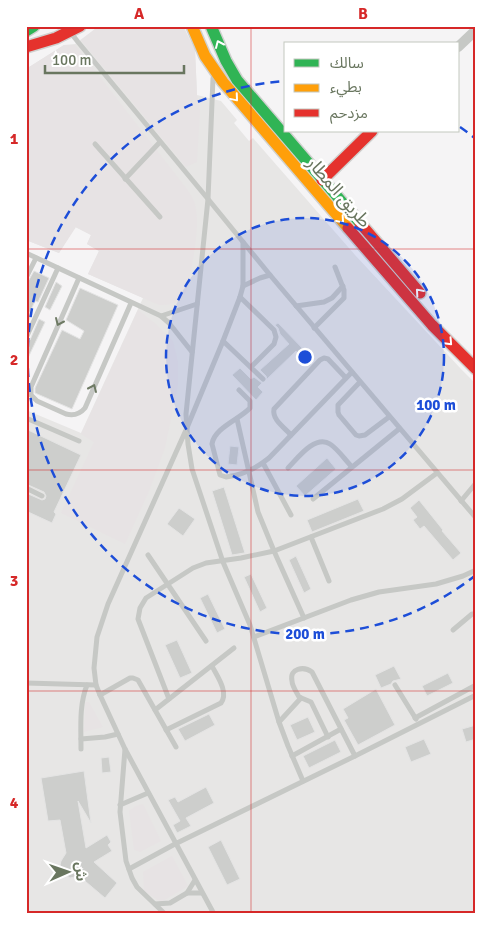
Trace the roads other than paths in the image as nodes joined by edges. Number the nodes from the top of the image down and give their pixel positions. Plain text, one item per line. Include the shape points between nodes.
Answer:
1 (34, 26) edge
2 (92, 26) edge
3 (192, 26) edge
4 (211, 26) edge
5 (73, 27) edge
6 (476, 30) edge
7 (26, 31) edge
8 (460, 45) edge
9 (26, 47) edge
10 (226, 61) junction
11 (214, 70) junction
12 (371, 132) edge
13 (160, 142) junction
14 (95, 144) dead end
15 (125, 179) junction
16 (322, 180) junction
17 (208, 199) junction
18 (160, 217) dead end
19 (243, 242) junction
20 (26, 253) edge
21 (36, 258) junction
22 (335, 267) dead end
23 (58, 268) junction
24 (270, 275) junction
25 (26, 278) edge
26 (79, 278) junction
27 (242, 286) junction
28 (343, 286) junction
29 (240, 297) junction
30 (328, 300) junction
31 (131, 302) junction
32 (428, 303) dead end
33 (197, 304) junction
34 (296, 306) junction
35 (334, 309) junction
36 (161, 316) junction
37 (447, 324) dead end
38 (314, 328) junction
39 (26, 338) edge
40 (223, 341) junction
41 (192, 353) junction
42 (476, 354) edge
43 (251, 367) junction
44 (476, 369) edge
45 (352, 372) junction
46 (346, 378) junction
47 (263, 379) dead end
48 (360, 382) junction
49 (239, 390) dead end
50 (389, 417) junction
51 (26, 418) edge
52 (237, 418) junction
53 (399, 429) junction
54 (186, 430) junction
55 (291, 435) junction
56 (78, 441) dead end
57 (263, 463) junction
58 (352, 467) junction
59 (288, 468) dead end
60 (248, 470) junction
61 (437, 473) junction
62 (476, 484) edge
63 (26, 488) edge
64 (42, 496) dead end
65 (313, 500) dead end
66 (461, 501) junction
67 (291, 515) dead end
68 (476, 518) edge
69 (311, 536) junction
70 (274, 551) junction
71 (148, 555) dead end
72 (223, 562) junction
73 (476, 570) edge
74 (329, 581) dead end
75 (168, 584) junction
76 (476, 614) edge
77 (304, 618) junction
78 (453, 630) dead end
79 (254, 637) junction
80 (206, 641) dead end
81 (234, 648) dead end
82 (212, 666) junction
83 (26, 683) edge
84 (476, 684) edge
85 (87, 685) junction
86 (96, 685) junction
87 (395, 685) dead end
88 (100, 695) junction
89 (476, 695) edge
90 (301, 698) junction
91 (169, 699) junction
92 (155, 710) junction
93 (415, 718) junction
94 (279, 722) junction
95 (418, 724) junction
96 (342, 729) junction
97 (166, 730) junction
98 (118, 734) junction
99 (328, 737) junction
100 (81, 738) junction
101 (176, 747) dead end
102 (80, 749) dead end
103 (125, 749) junction
104 (292, 756) junction
105 (355, 756) junction
106 (303, 781) junction
107 (148, 793) junction
108 (120, 805) junction
109 (175, 844) junction
110 (129, 869) junction
111 (195, 880) junction
112 (187, 893) junction
113 (202, 893) junction
114 (170, 903) junction
115 (155, 904) junction
116 (165, 914) edge
117 (214, 914) edge

1 - 7 main road
2 - 5 main road via 84,31
3 - 11 main road, طريق المطار
10 -> 4 main road, طريق المطار
5 - 9 main road via 51,40
5 - 13 lane via 78,42
6 - 8 street
10 - 11 main road
10 - 16 main road, طريق المطار via 249,95
11 - 17 lane
11 -> 44 main road, طريق المطار via 426,317
12 - 16 main road
13 - 15 lane
13 - 17 lane
14 - 15 lane
15 - 18 lane
32 -> 16 main road, طريق المطار
17 - 19 lane
17 - 33 lane
19 - 24 lane
19 - 27 lane
20 - 21 lane
21 - 23 lane
21 - 25 lane
22 - 28 lane
23 - 26 lane
23 - 39 lane
24 - 27 lane
24 - 34 lane
26 - 31 lane
26 -> 31 lane via 31,387 31,395 37,401 72,416 82,412
27 - 29 lane
28 - 30 lane
28 - 35 lane via 344,298
29 - 40 lane
29 - 43 lane via 274,330 276,337 274,344
30 - 34 lane
30 - 35 lane
31 - 36 lane
33 - 36 lane
33 - 41 lane
34 - 38 lane
35 - 38 lane
36 - 41 lane
37 - 42 main road
38 - 45 lane
40 - 43 lane
40 - 54 lane
41 - 54 lane
43 - 47 lane
45 - 46 lane
45 - 48 lane
46 - 55 lane
46 - 55 lane via 328,359 320,360 274,409 275,418
48 - 50 lane
48 - 50 lane via 338,406 339,415 359,436
49 - 52 lane via 251,405
50 - 53 lane
51 - 56 lane
52 - 60 lane
52 - 60 lane via 214,436 212,444 220,475 229,477
53 - 58 lane
53 - 61 lane
54 - 72 lane via 192,469
54 - 86 lane via 108,604 97,637
55 - 57 lane
57 - 60 lane
57 - 67 lane
58 - 59 lane via 331,444 320,441 312,444
58 - 65 lane
60 - 70 lane via 258,512
61 - 66 lane
61 - 69 lane via 393,505
62 - 66 lane
63 - 64 lane
66 - 68 lane
69 - 70 lane
69 - 74 lane
70 - 72 lane
70 - 77 lane
71 - 75 lane
72 - 75 lane via 200,565
72 - 79 lane
73 - 77 lane via 436,584 379,592
75 - 80 lane
75 - 91 lane via 146,598 138,619
76 - 78 lane
77 - 79 lane
79 - 94 lane
81 - 82 lane
82 - 91 lane
82 - 97 lane via 224,692 224,700
83 - 85 lane
84 - 93 lane
85 - 86 lane
85 - 100 lane via 81,705
86 - 88 lane
87 - 93 lane
88 - 92 lane via 130,678 136,679
88 - 98 lane
89 - 95 lane
90 - 94 lane
90 - 96 lane via 292,676 304,668 312,672
90 - 99 lane via 311,702
91 - 92 lane
92 - 97 lane
93 - 95 lane
94 - 104 lane
95 - 105 lane
96 - 99 lane
96 - 105 lane
97 - 101 lane
98 - 100 lane
98 - 103 lane
99 - 104 lane
100 - 102 lane
103 - 107 lane
103 - 108 lane
104 - 106 lane
105 - 106 lane
106 - 109 lane
107 - 108 lane
107 - 109 lane
108 - 110 lane
109 - 110 lane
109 - 111 lane
110 - 115 lane via 137,887
111 - 112 lane
111 - 113 lane
112 - 113 lane
112 - 114 lane
113 - 117 lane
114 - 115 lane
114 - 116 lane
115 - 116 lane

